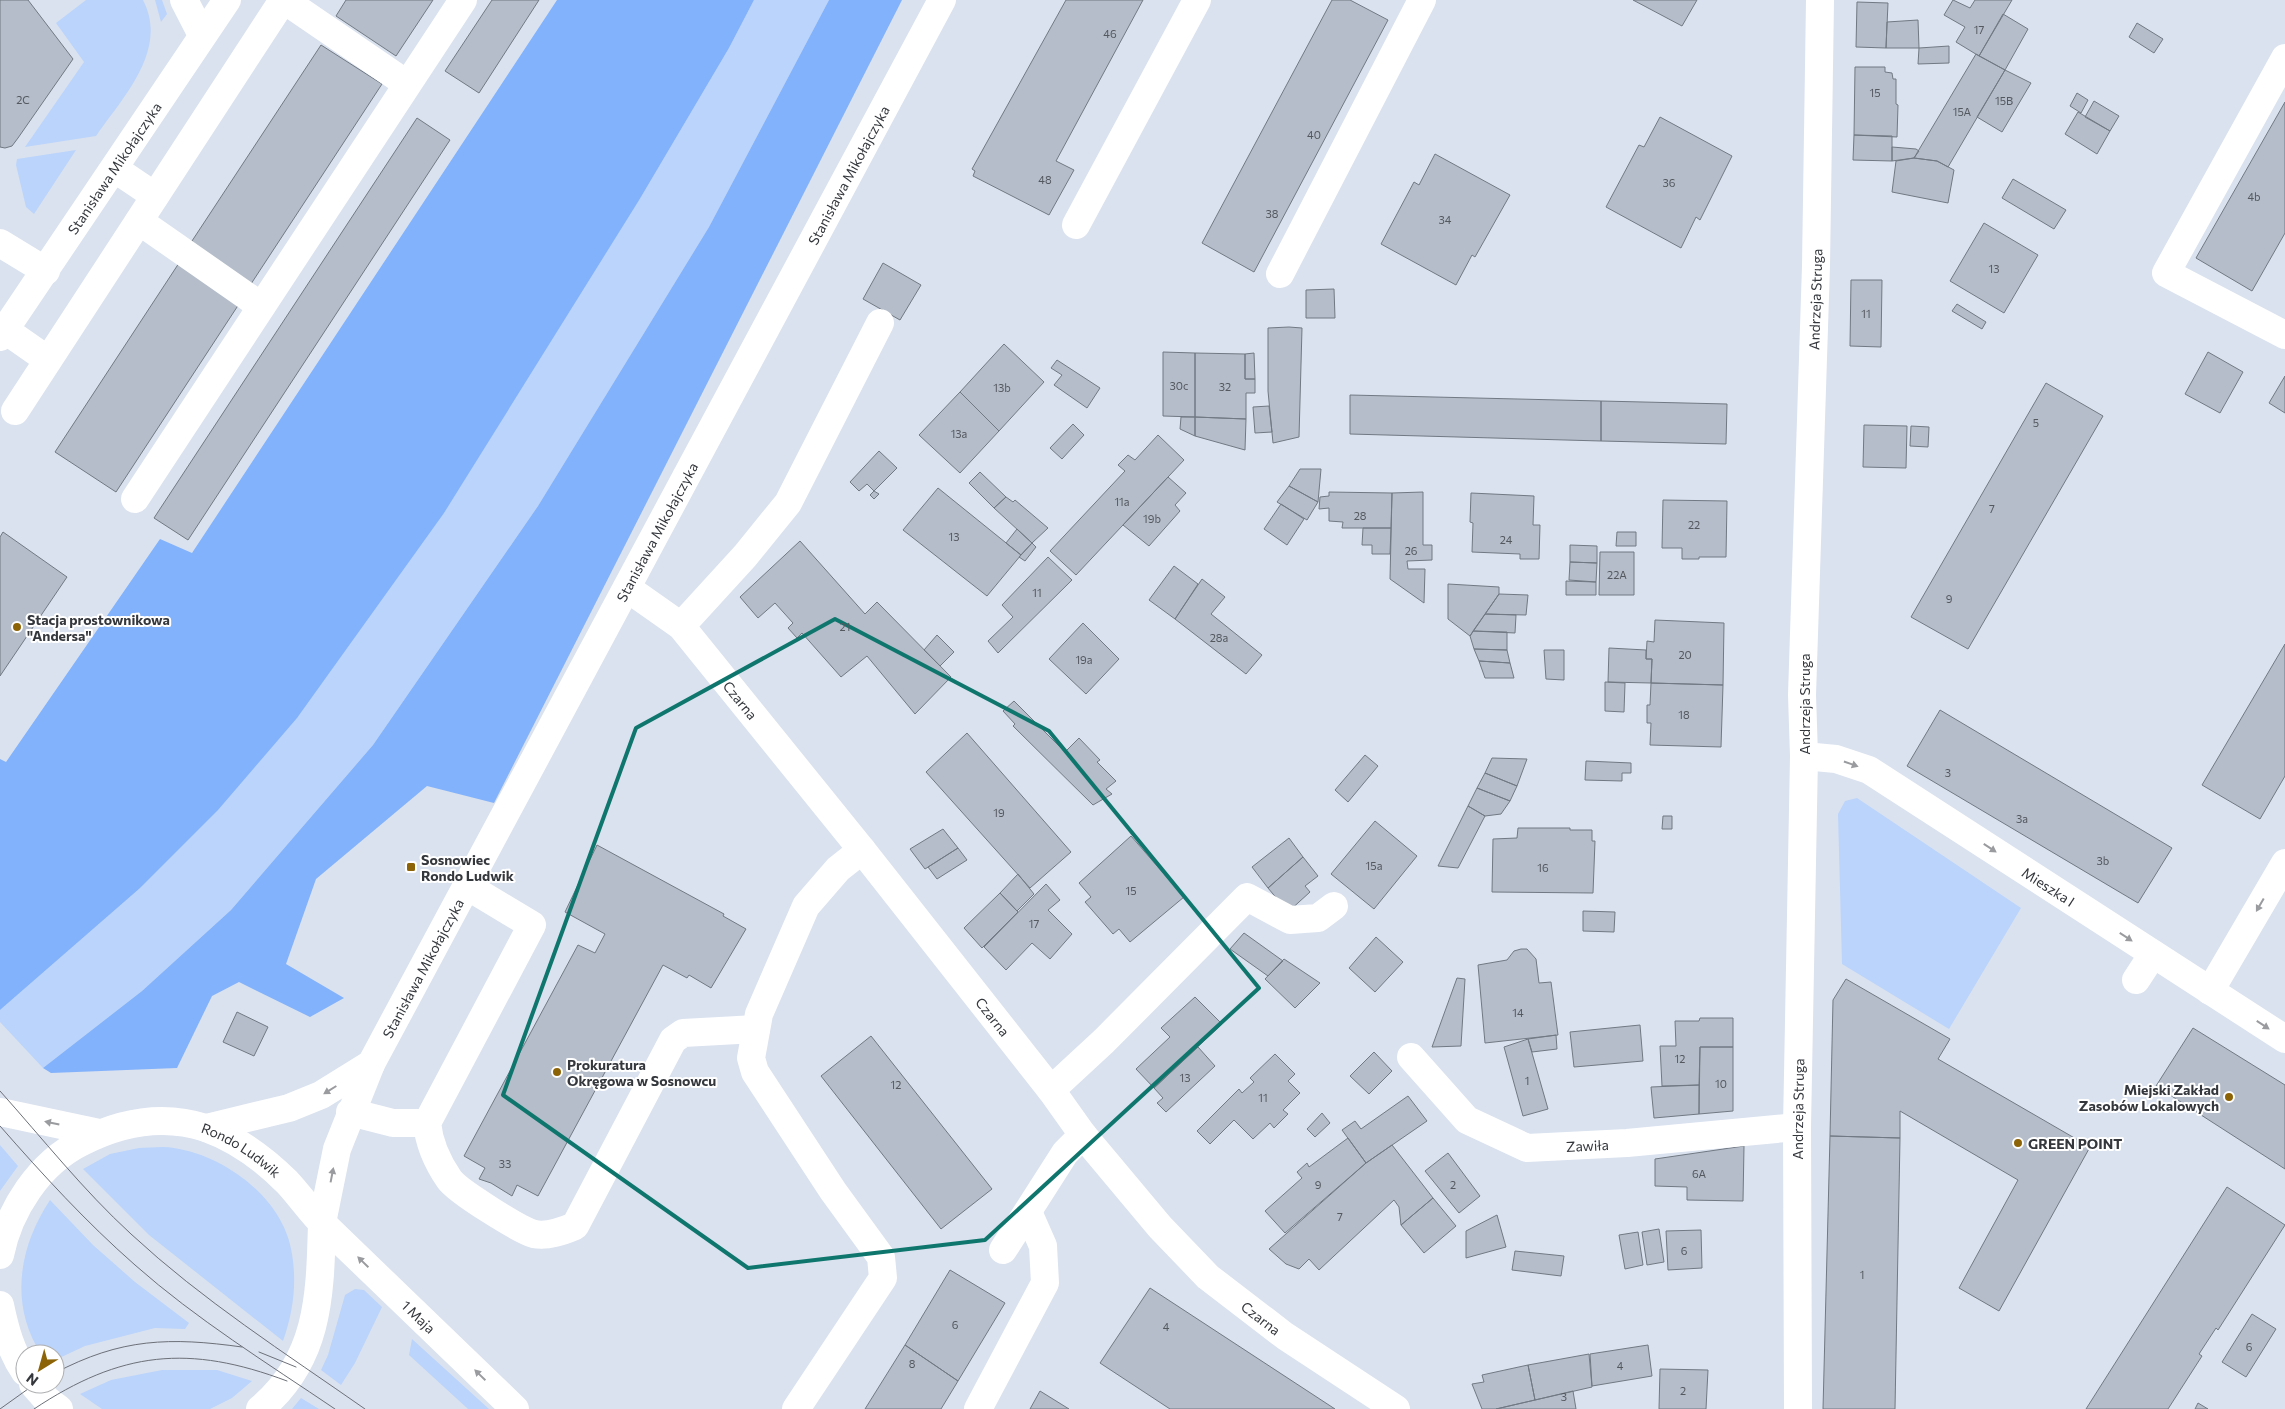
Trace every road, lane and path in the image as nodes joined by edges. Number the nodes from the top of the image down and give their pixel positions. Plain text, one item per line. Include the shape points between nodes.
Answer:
1 (184, 0) edge
2 (227, 0) edge
3 (283, 0) edge
4 (463, 0) edge
5 (942, 0) edge
6 (1197, 0) edge
7 (1422, 0) edge
8 (1820, 0) edge
9 (202, 35) junction
10 (2285, 58) edge
11 (407, 84) junction
12 (115, 169) junction
13 (156, 196) junction
14 (138, 222) junction
15 (1076, 225) dead end
16 (0, 243) edge
17 (46, 271) junction
18 (1280, 274) dead end
19 (261, 306) junction
20 (880, 323) dead end
21 (2, 334) edge
22 (2285, 335) edge
23 (48, 360) junction
24 (15, 410) dead end
25 (134, 499) dead end
26 (628, 588) junction
27 (681, 626) junction
28 (1804, 756) junction
29 (862, 850) junction
30 (2285, 863) edge
31 (467, 886) junction
32 (1334, 906) dead end
33 (2153, 954) junction
34 (2136, 980) dead end
35 (2210, 991) junction
36 (756, 1029) junction
37 (2285, 1039) edge
38 (1411, 1057) dead end
39 (371, 1064) junction
40 (1051, 1090) junction
41 (0, 1112) edge
42 (350, 1112) junction
43 (427, 1123) junction
44 (1797, 1127) junction
45 (206, 1128) junction
46 (99, 1133) junction
47 (1083, 1135) junction
48 (1028, 1212) junction
49 (322, 1223) junction
50 (1003, 1250) dead end
51 (0, 1255) edge
52 (0, 1305) edge
53 (15, 1355) edge
54 (42, 1394) edge
55 (59, 1409) edge
56 (260, 1409) edge
57 (515, 1409) edge
58 (796, 1409) edge
59 (978, 1409) edge
60 (1396, 1409) edge
61 (1798, 1409) edge

1 - 9 street
2 - 9 street, Stanisława Mikołajczyka
3 - 11 street
3 - 13 street
4 - 11 street
5 - 26 street, Stanisława Mikołajczyka
6 - 15 street
7 - 18 street
8 - 28 street, Andrzeja Struga via 1816,266 1802,695
9 - 12 street, Stanisława Mikołajczyka
10 - 22 street via 2166,273
11 - 19 street
12 - 13 street
12 - 17 street, Stanisława Mikołajczyka
13 - 14 street
14 - 19 street
14 - 23 street
16 - 17 street
17 - 21 street, Stanisława Mikołajczyka
19 - 25 street
20 - 27 street via 788,502 745,556
21 - 23 street
23 - 24 street
26 - 27 street, Czarna
26 - 31 street, Stanisława Mikołajczyka
27 - 29 street, Czarna
28 -> 33 street, Mieszka I via 1836,759 1869,770
28 - 44 street, Andrzeja Struga
29 - 36 street via 838,869 806,906 759,1014
29 - 40 street, Czarna
30 -> 35 street
31 - 39 street, Stanisława Mikołajczyka
31 - 43 street via 532,925
32 - 40 street via 1318,918 1290,920 1247,897
33 - 34 street
33 - 35 street, Mieszka I
35 -> 37 street, Mieszka I
36 - 43 street via 683,1033 673,1040 575,1226 558,1233 534,1234 494,1212 450,1181 429,1141
36 - 58 street via 751,1058 755,1072 833,1191 881,1257 883,1278
38 - 44 street, Zawiła via 1467,1120 1527,1148 1626,1144
39 - 42 street, Stanisława Mikołajczyka
39 -> 45 street, Stanisława Mikołajczyka via 321,1095 289,1108
40 - 47 street, Czarna
46 -> 41 street
42 - 43 street via 393,1123
49 -> 42 street, Stanisława Mikołajczyka via 337,1149
44 - 61 street, Andrzeja Struga
45 - 46 street, Rondo Ludwik via 152,1121 126,1124
45 - 49 street, Rondo Ludwik via 246,1147 287,1182
46 - 51 street, Rondo Ludwik via 58,1157 26,1193 12,1214
47 - 48 street via 1065,1153
47 - 60 street, Czarna via 1160,1227 1208,1277 1285,1336
48 - 50 street
48 - 59 street via 1043,1246 1046,1283
49 - 56 street via 318,1298 312,1331 289,1378
57 -> 49 street, 1 Maja
52 - 53 street
54 - 55 street

